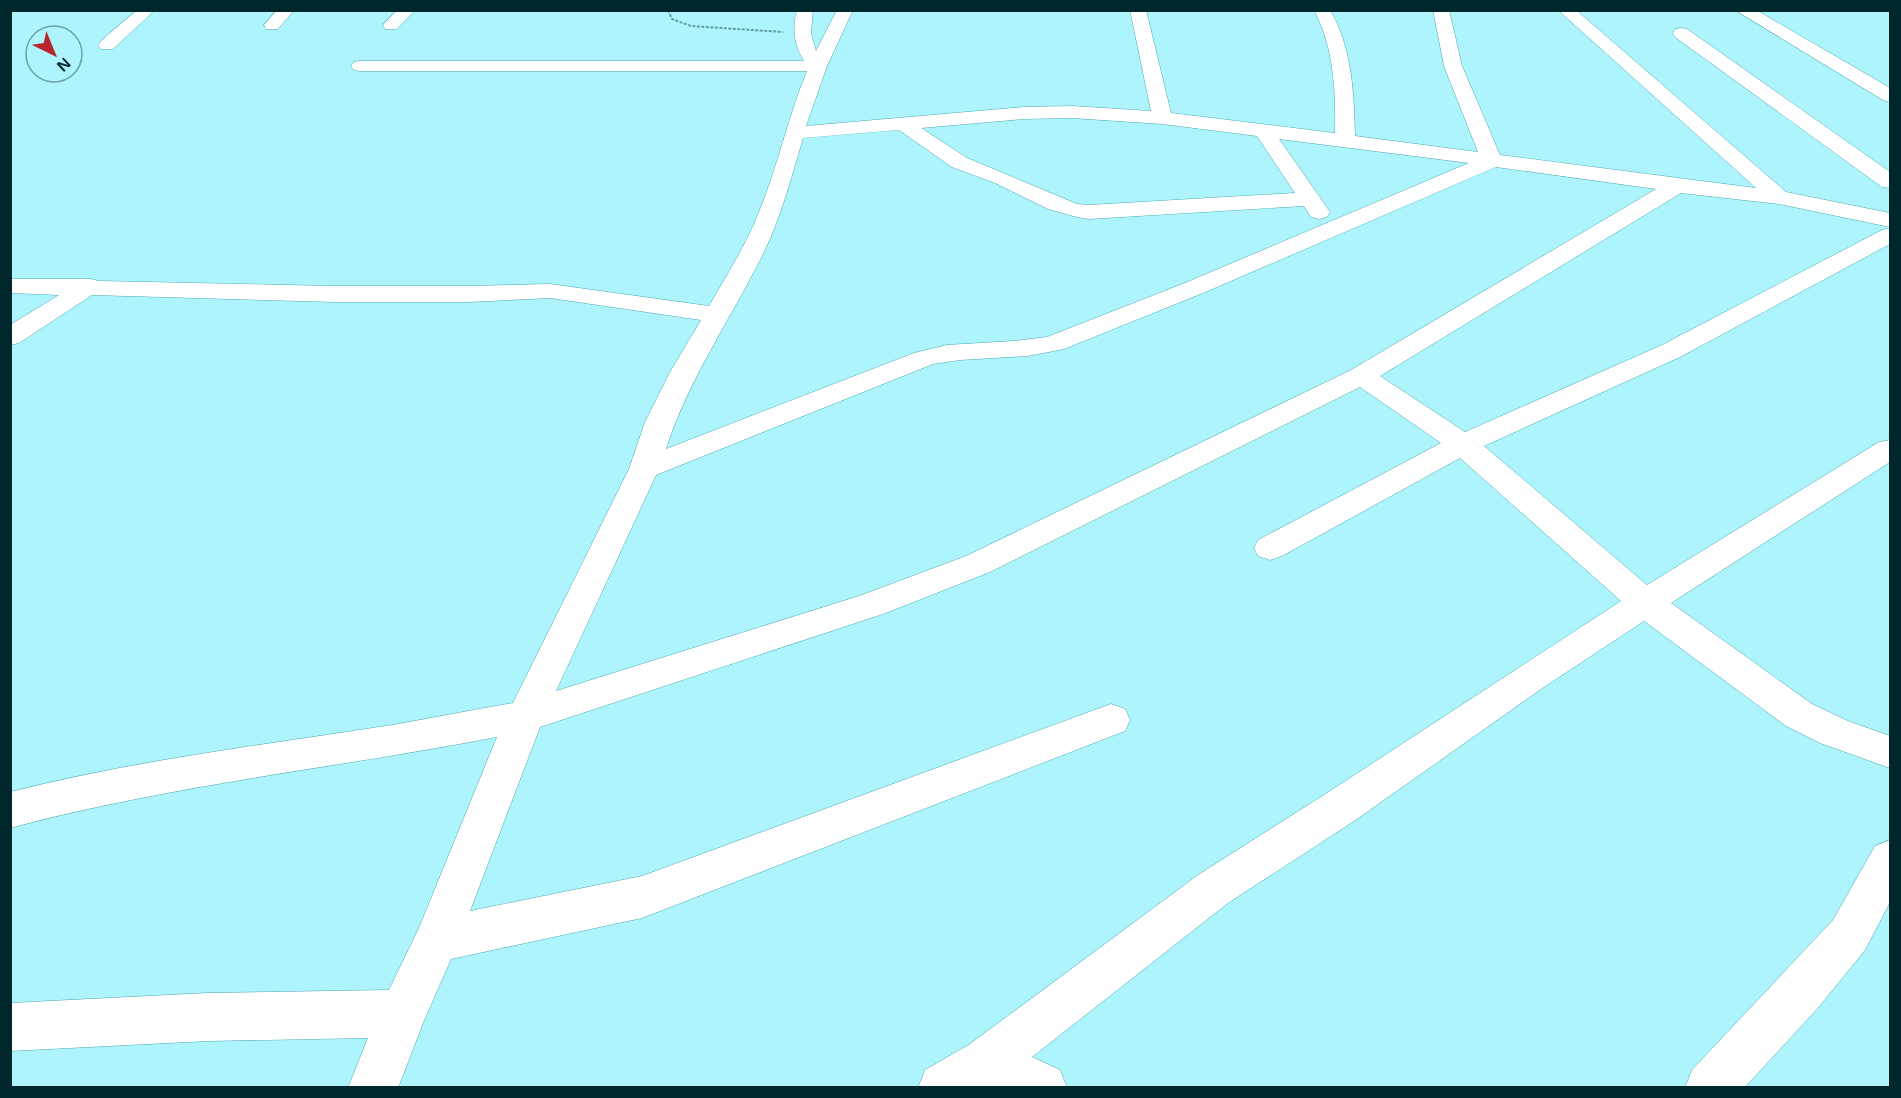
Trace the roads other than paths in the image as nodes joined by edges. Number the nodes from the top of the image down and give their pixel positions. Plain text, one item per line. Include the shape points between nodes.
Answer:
1 (147, 10) edge
2 (286, 10) edge
3 (407, 10) edge
4 (805, 10) edge
5 (1138, 10) edge
6 (1322, 10) edge
7 (1441, 10) edge
8 (1566, 10) edge
9 (1743, 10) edge
10 (841, 20) edge
11 (272, 25) dead end
12 (391, 25) dead end
13 (1681, 33) dead end
14 (107, 45) dead end
15 (811, 54) junction
16 (360, 66) dead end
17 (1863, 79) junction
18 (1890, 79) edge
19 (1890, 96) edge
20 (1162, 118) junction
21 (902, 123) junction
22 (1264, 131) junction
23 (794, 134) junction
24 (1345, 141) junction
25 (1492, 161) junction
26 (1890, 182) edge
27 (1677, 186) junction
28 (1779, 197) junction
29 (1310, 199) junction
30 (1890, 220) edge
31 (1330, 229) junction
32 (1890, 235) edge
33 (10, 286) edge
34 (90, 286) junction
35 (717, 315) junction
36 (10, 337) edge
37 (1361, 376) junction
38 (1463, 444) junction
39 (1890, 449) edge
40 (644, 469) junction
41 (1270, 548) dead end
42 (1645, 603) junction
43 (525, 716) junction
44 (1111, 720) dead end
45 (1890, 752) edge
46 (10, 810) edge
47 (1890, 860) edge
48 (437, 940) junction
49 (402, 1014) junction
50 (10, 1027) edge
51 (987, 1061) junction
52 (373, 1088) edge
53 (943, 1088) edge
54 (1042, 1088) edge
55 (1710, 1088) edge

1 - 14 street
2 - 11 street
3 - 12 street
4 - 15 street via 802,19
5 - 20 street
6 - 24 street via 1331,26 1345,93
7 - 25 street via 1453,66
8 - 28 street
9 - 17 street
10 - 15 street
13 - 26 street
15 - 16 street
15 - 23 street
17 - 18 street
17 - 19 street
20 - 21 street via 1060,112
20 - 22 street
21 - 23 street
21 - 29 street via 954,160 1072,211
22 - 24 street
22 - 29 street
23 - 35 street via 771,211
24 - 25 street
25 - 27 street
25 - 31 street
27 - 28 street
27 - 37 street
28 - 30 street
29 - 31 street
31 - 40 street via 1055,343 1011,351 946,354 910,363
32 - 38 street via 1671,351
33 - 34 street
34 - 35 street via 334,294 550,291
34 - 36 street
35 - 40 street via 660,422
37 - 38 street
37 - 43 street via 978,564 871,605
38 - 41 street
38 - 42 street
39 - 42 street
40 - 43 street
42 - 45 street via 1799,715
42 - 51 street via 1213,889
43 - 46 street via 235,765
43 - 48 street
44 - 48 street via 642,897
47 - 55 street via 1849,935
48 - 49 street
49 - 50 street via 208,1017
49 - 52 street
51 - 53 street
51 - 54 street

